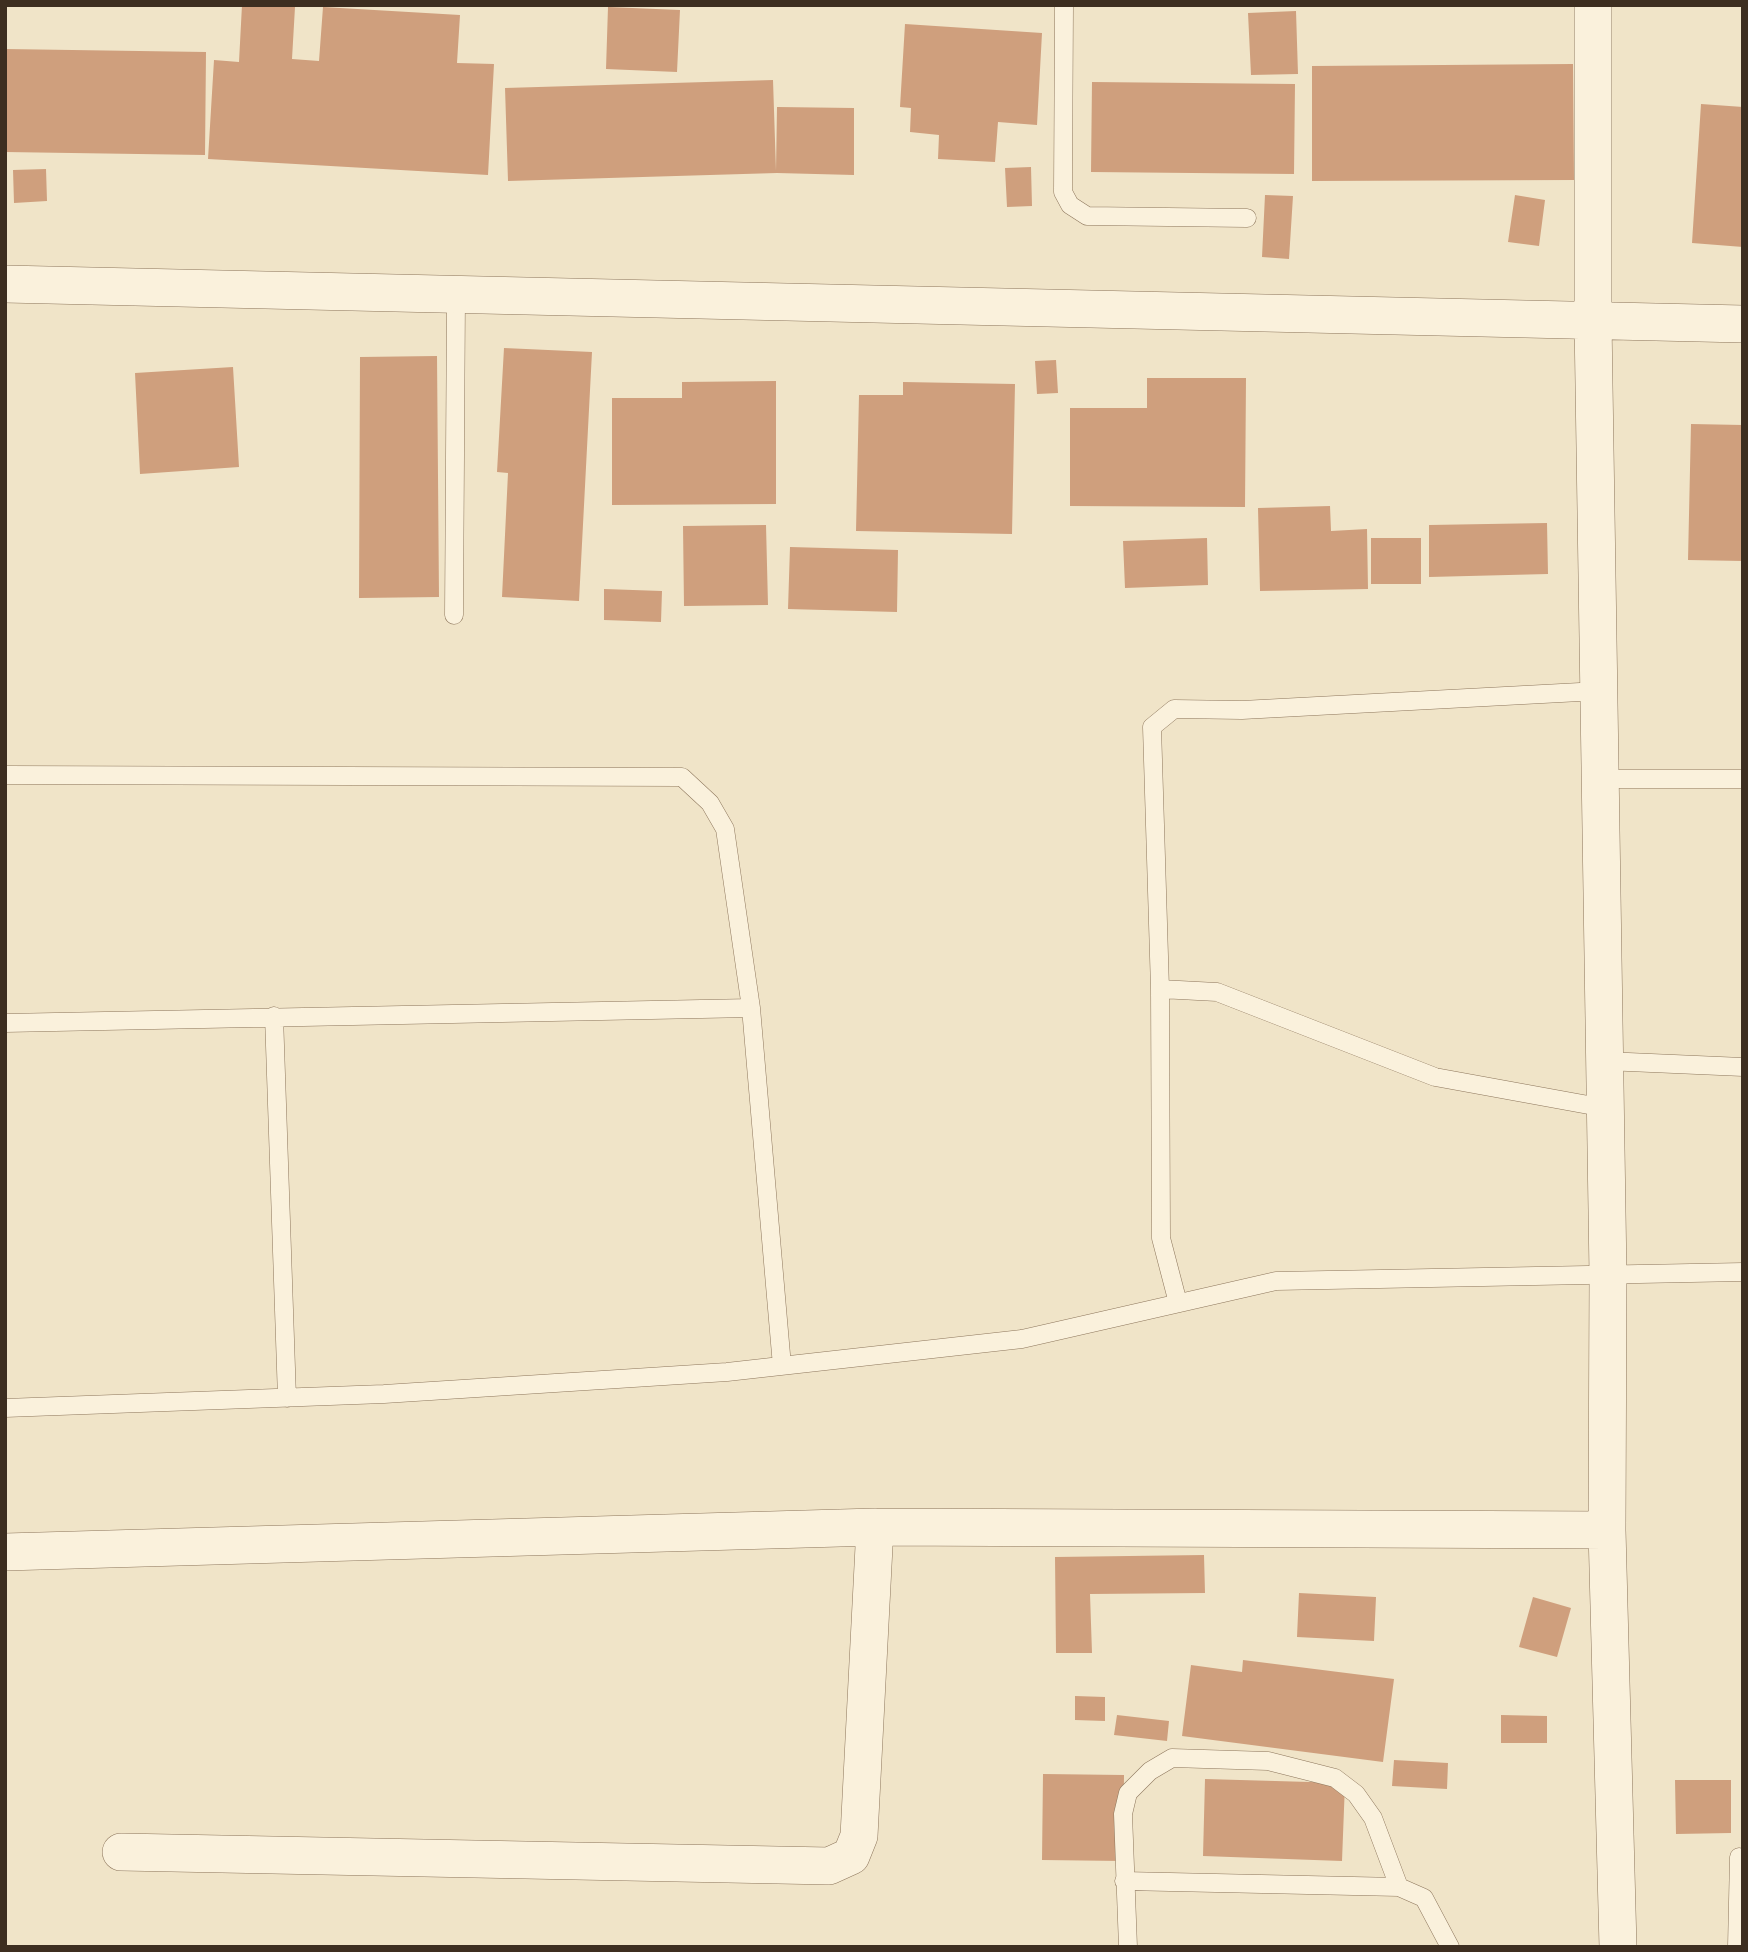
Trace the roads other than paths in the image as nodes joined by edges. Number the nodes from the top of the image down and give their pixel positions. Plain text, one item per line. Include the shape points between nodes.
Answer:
1 (1064, 5) edge
2 (1593, 5) edge
3 (1247, 218) dead end
4 (5, 284) edge
5 (456, 296) junction
6 (1593, 321) junction
7 (1743, 324) edge
8 (454, 615) dead end
9 (1599, 691) junction
10 (5, 775) edge
11 (1600, 779) junction
12 (1743, 779) edge
13 (1160, 989) junction
14 (751, 1008) junction
15 (274, 1016) junction
16 (5, 1023) edge
17 (1605, 1061) junction
18 (1743, 1067) edge
19 (1605, 1108) junction
20 (1743, 1272) edge
21 (1608, 1274) junction
22 (1178, 1303) junction
23 (782, 1366) junction
24 (287, 1398) junction
25 (5, 1408) edge
26 (875, 1527) junction
27 (1606, 1530) junction
28 (5, 1552) edge
29 (121, 1852) dead end
30 (1739, 1857) dead end
31 (1124, 1881) junction
32 (1399, 1887) junction
33 (1128, 1947) edge
34 (1450, 1947) edge
35 (1618, 1947) edge
36 (1737, 1947) edge

1 - 3 lane via 1063,192 1070,205 1087,216
2 - 6 street
4 - 5 street
5 - 6 street
5 - 8 lane
6 - 7 street
6 - 9 street
9 - 11 street
9 - 13 lane via 1241,710 1174,709 1152,727
10 - 14 lane via 682,777 710,803 725,829
11 - 12 lane
11 - 17 street
13 - 19 lane via 1217,992 1435,1077
13 - 22 lane via 1161,1238
14 - 15 lane
14 - 23 lane
15 - 16 lane
15 - 24 lane
17 - 18 lane
17 - 19 street
19 - 21 street
20 - 21 lane
21 - 22 lane via 1276,1281
21 - 27 street
22 - 23 lane via 1022,1339
23 - 24 lane
24 - 25 lane
26 - 27 street
26 - 28 street
26 - 29 street via 859,1836 851,1856 829,1866
27 - 35 street
30 - 36 lane
31 - 32 lane
31 - 32 lane via 1123,1814 1128,1793 1150,1771 1172,1758 1268,1761 1335,1778 1356,1794 1373,1818
31 - 33 lane
32 - 34 lane via 1424,1898

